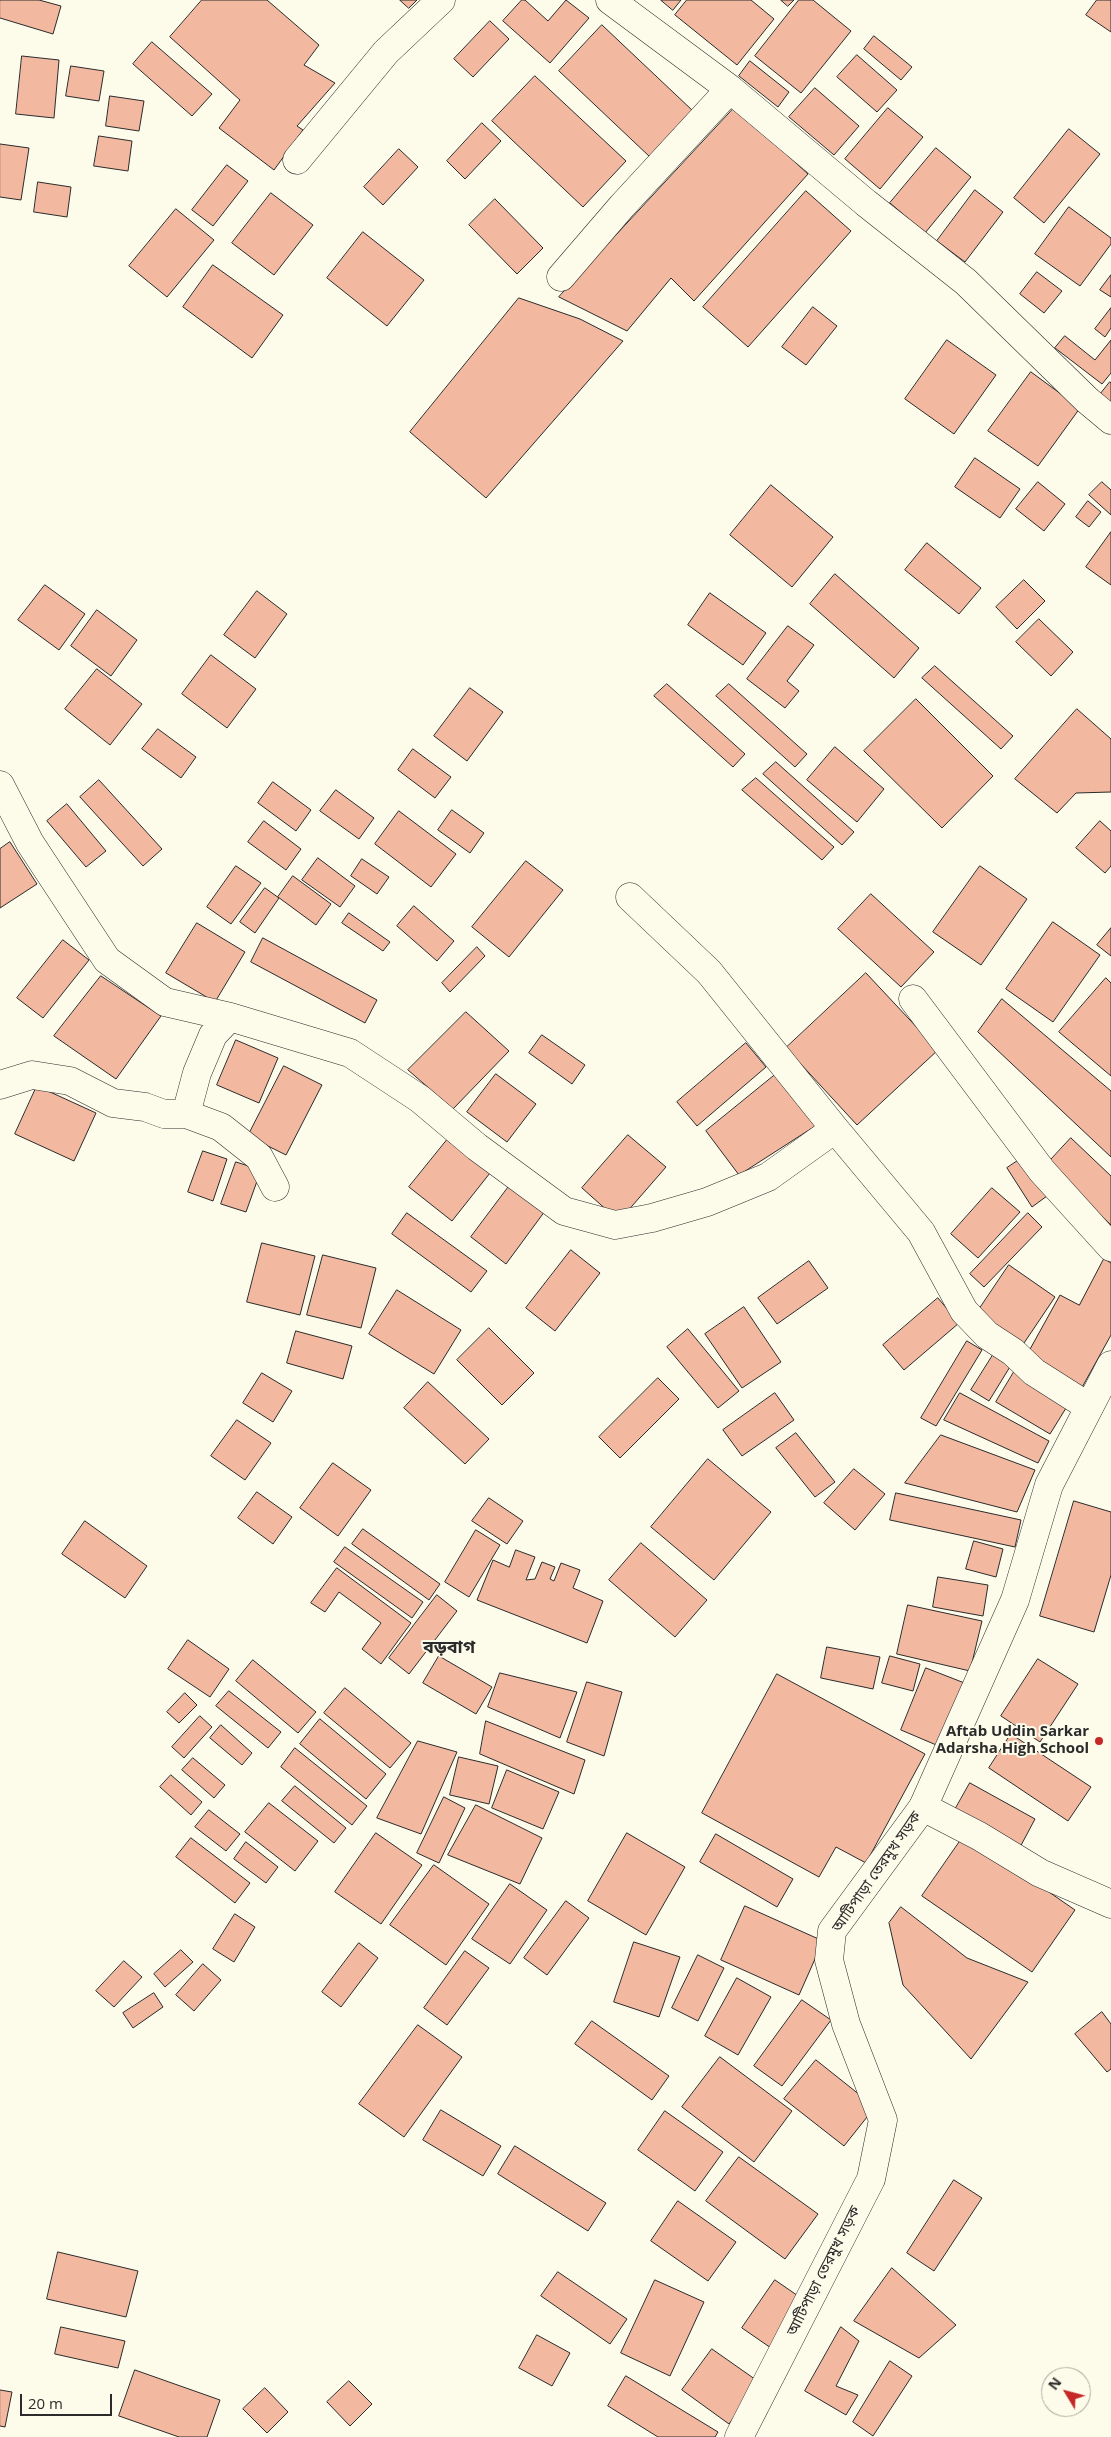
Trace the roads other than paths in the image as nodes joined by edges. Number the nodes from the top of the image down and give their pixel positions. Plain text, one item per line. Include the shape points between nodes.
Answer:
1 (442, 0) edge
2 (610, 0) edge
3 (730, 89) junction
4 (296, 160) dead end
5 (561, 277) dead end
6 (1111, 420) edge
7 (0, 785) edge
8 (630, 897) dead end
9 (913, 999) dead end
10 (230, 1017) junction
11 (0, 1085) edge
12 (186, 1114) junction
13 (836, 1129) junction
14 (275, 1186) dead end
15 (1111, 1247) edge
16 (1110, 1370) edge
17 (1089, 1407) junction
18 (923, 1807) junction
19 (1111, 1904) edge
20 (739, 2437) edge

1 - 4 street via 386,52
2 - 3 street
3 - 5 street
3 - 6 street via 966,282
7 - 10 street via 30,843 107,960 165,1002
8 - 13 street via 709,972
9 - 15 street via 1042,1171
10 - 12 street via 213,1035
10 - 13 street via 350,1053 420,1099 477,1147 564,1211 615,1225 707,1202 768,1177
11 - 12 street via 32,1075 70,1081 113,1103 144,1107 164,1114
12 - 14 street via 220,1127 259,1157
13 - 17 street via 921,1232 964,1311 986,1335 1013,1352 1034,1372
16 - 17 street, আটিপাড়া তেরমুখ সড়ক
17 - 18 street, আটিপাড়া তেরমুখ সড়ক via 1049,1485 1015,1600
18 - 19 street via 1040,1873
18 - 20 street, আটিপাড়া তেরমুখ সড়ক via 832,1931 829,1960 843,2015 883,2120 872,2179

